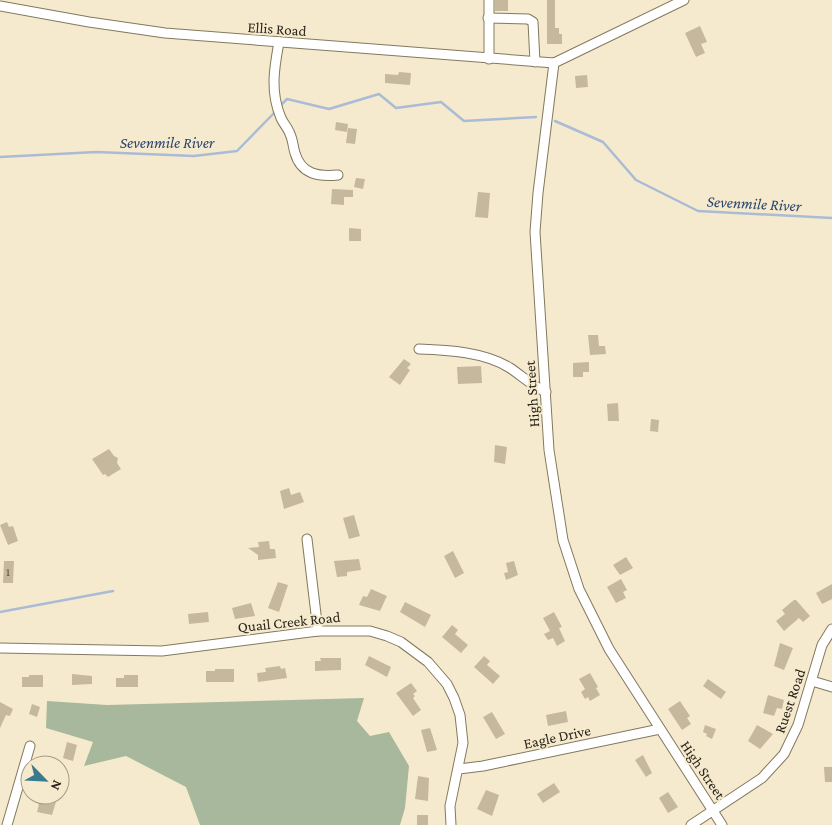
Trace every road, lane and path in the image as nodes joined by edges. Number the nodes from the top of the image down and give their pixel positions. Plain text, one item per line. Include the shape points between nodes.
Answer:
1 (489, 0) edge
2 (684, 0) edge
3 (0, 6) edge
4 (488, 18) junction
5 (279, 42) junction
6 (489, 59) junction
7 (535, 62) junction
8 (554, 63) junction
9 (338, 175) dead end
10 (419, 349) dead end
11 (546, 392) junction
12 (307, 539) dead end
13 (832, 629) edge
14 (318, 630) junction
15 (0, 648) edge
16 (812, 680) junction
17 (832, 687) edge
18 (660, 729) junction
19 (30, 746) dead end
20 (459, 769) junction
21 (713, 809) junction
22 (8, 825) edge
23 (451, 825) edge
24 (691, 825) edge
25 (722, 825) edge

1 - 4 street
2 - 8 street
3 - 5 street, Ellis Road via 138,30
4 - 6 street
4 - 7 street via 528,19 533,22
5 - 6 street, Ellis Road
5 - 9 street via 273,78 274,96 300,165 322,176
6 - 7 street, Ellis Road
7 - 8 street, Ellis Road
8 - 11 street, High Street via 535,232
10 - 11 street via 449,350 490,359
11 - 18 street, High Street via 553,485 570,567 598,630
12 - 14 street
13 - 16 street, Ruest Road via 822,645
14 - 15 street, Quail Creek Road via 162,650
14 - 20 street, Quail Creek Road via 379,633 401,642 428,662 447,684 457,706 463,743
16 - 17 street
16 - 21 street, Ruest Road via 798,725 784,754 762,778
18 - 20 street, Eagle Drive
18 - 21 street, High Street
19 - 22 street
20 - 23 street, Quail Creek Road via 450,806
21 - 24 street, Ruest Road
21 - 25 street, High Street

